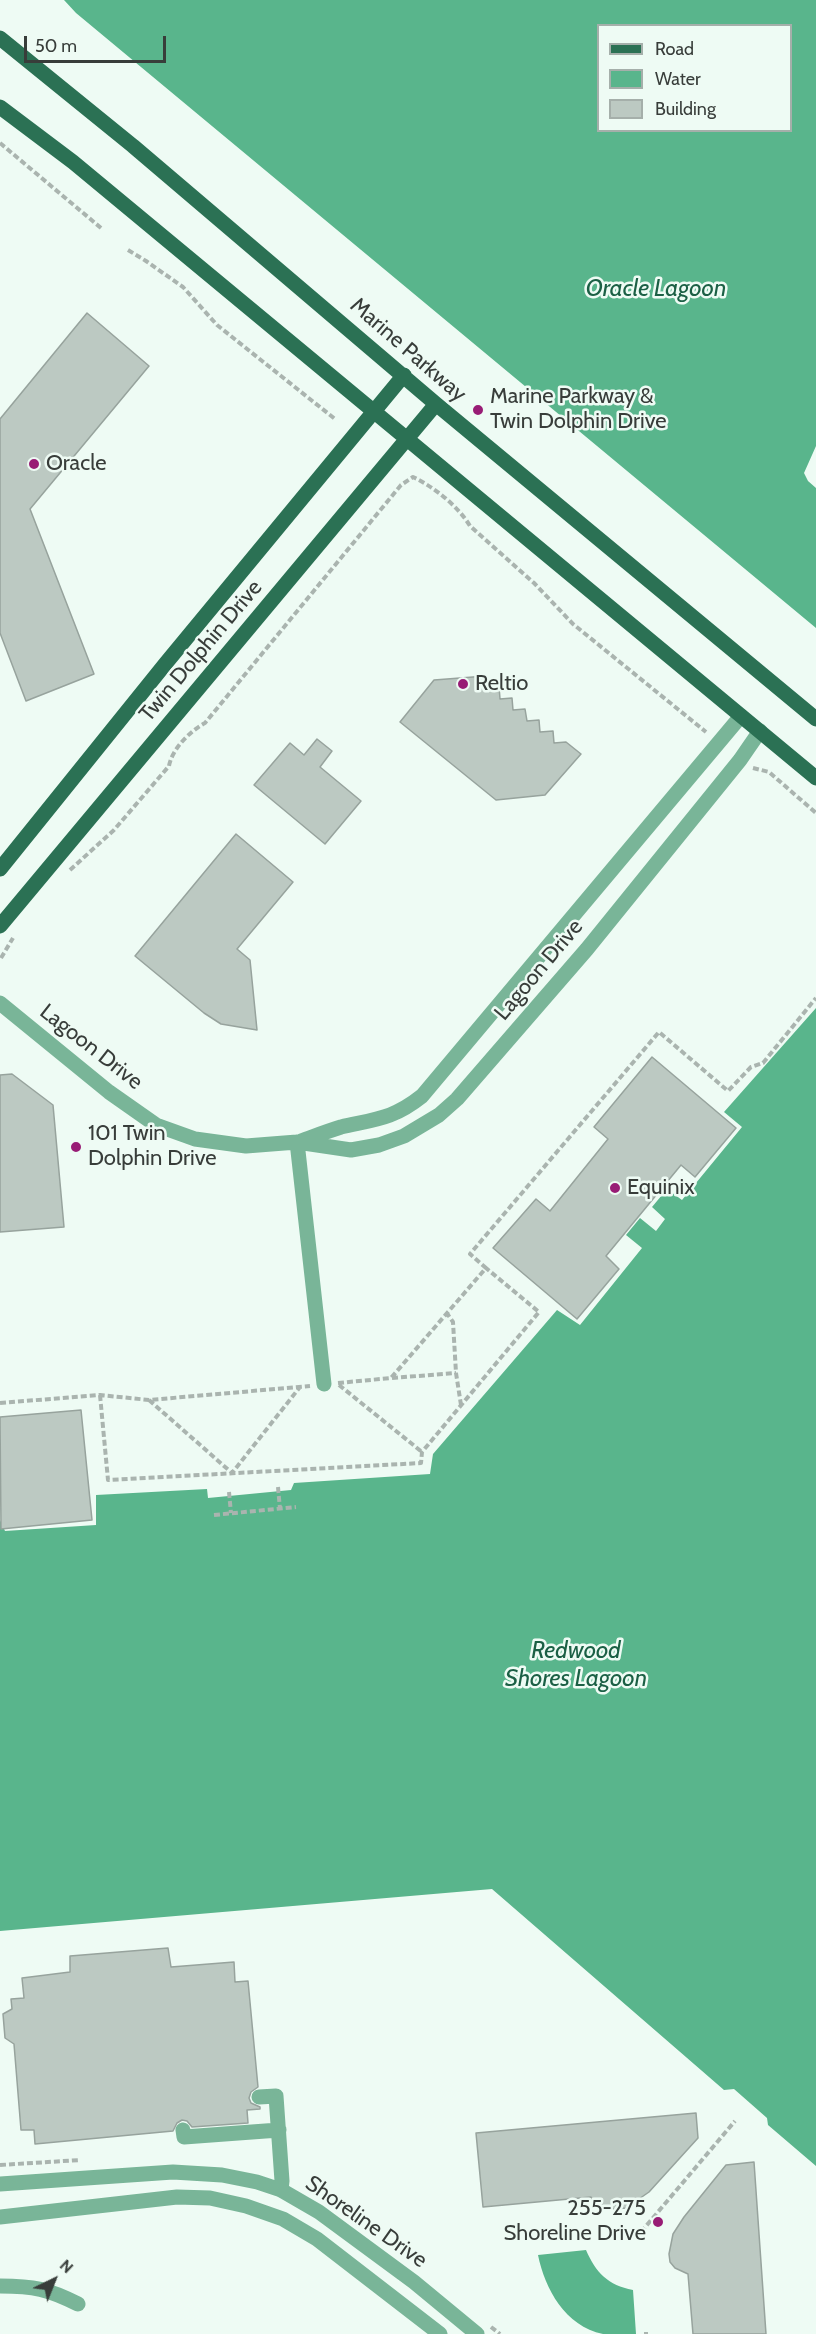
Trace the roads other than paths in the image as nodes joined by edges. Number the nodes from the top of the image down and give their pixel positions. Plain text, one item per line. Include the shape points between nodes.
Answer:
1 (0, 38) edge
2 (0, 107) edge
3 (404, 375) junction
4 (436, 404) junction
5 (375, 412) junction
6 (406, 439) junction
7 (741, 716) junction
8 (816, 719) edge
9 (760, 731) junction
10 (816, 778) edge
11 (0, 868) edge
12 (0, 926) edge
13 (0, 1003) edge
14 (297, 1142) junction
15 (331, 1384) road end
16 (259, 2097) dead end
17 (183, 2130) dead end
18 (279, 2130) junction
19 (0, 2184) edge
20 (280, 2190) junction
21 (0, 2217) edge
22 (0, 2286) edge
23 (78, 2304) dead end
24 (440, 2334) edge
25 (477, 2334) edge

1 - 3 main road, Marine Parkway
2 - 5 main road via 69,159
3 - 4 main road, Marine Parkway
3 - 5 main road, Twin Dolphin Drive
4 - 6 main road, Twin Dolphin Drive
4 - 8 main road, Marine Parkway
5 - 6 main road
5 - 11 main road, Twin Dolphin Drive
6 - 7 main road
6 - 12 main road, Twin Dolphin Drive
7 - 9 main road
7 - 14 street, Lagoon Drive via 422,1096 405,1110
9 - 10 main road
9 - 14 street, Lagoon Drive via 587,949 448,1107 404,1136 379,1145 351,1150
13 - 14 street, Lagoon Drive via 156,1125 195,1139 246,1146
14 - 15 street
16 - 18 street via 276,2096
17 - 18 street via 184,2137
18 - 20 street
19 - 20 street, Shoreline Drive via 173,2172 222,2175
20 - 25 street, Shoreline Drive via 319,2212
21 - 24 street, Shoreline Drive via 177,2197 218,2199 246,2206 283,2219 317,2239
22 - 23 street via 53,2291

